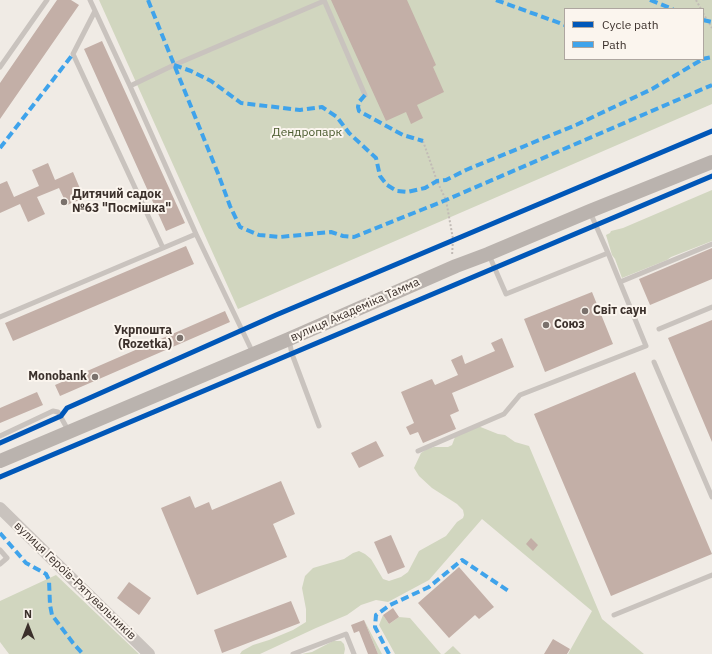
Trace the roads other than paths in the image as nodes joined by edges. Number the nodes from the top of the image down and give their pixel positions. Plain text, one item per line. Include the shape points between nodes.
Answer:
1 (47, 0) edge
2 (90, 0) edge
3 (324, 0) edge
4 (95, 11) junction
5 (0, 67) edge
6 (130, 86) junction
7 (365, 95) dead end
8 (712, 162) edge
9 (590, 211) junction
10 (196, 234) junction
11 (712, 244) edge
12 (163, 248) junction
13 (608, 253) junction
14 (488, 254) junction
15 (620, 282) junction
16 (712, 307) edge
17 (0, 317) edge
18 (659, 329) dead end
19 (289, 339) junction
20 (253, 354) junction
21 (654, 362) dead end
22 (319, 426) dead end
23 (69, 433) junction
24 (0, 436) edge
25 (418, 451) dead end
26 (0, 461) edge
27 (712, 497) edge
28 (0, 508) edge
29 (0, 550) edge
30 (0, 564) edge
31 (712, 575) edge
32 (614, 615) dead end
33 (150, 654) edge
34 (293, 654) edge
35 (354, 654) edge

1 - 5 lane
2 - 4 lane
3 - 6 lane
3 - 7 lane
4 - 6 lane
4 - 12 lane via 73,54
6 - 10 lane
8 - 9 main road, вулиця Академіка Тамма
9 - 13 lane
9 - 14 main road, вулиця Академіка Тамма
10 - 12 lane
10 - 20 lane
11 - 15 lane
12 - 17 lane
13 - 14 lane via 506,294
13 - 15 lane
14 - 19 main road, вулиця Академіка Тамма
15 - 25 lane via 646,346 520,395 504,414
16 - 18 lane
19 - 20 main road, вулиця Академіка Тамма
19 - 22 lane via 292,354
20 - 23 main road, вулиця Академіка Тамма
21 - 27 lane
23 - 24 lane via 58,412 53,411
23 - 26 main road, вулиця Академіка Тамма
28 - 33 street, вулиця Героїв-Рятувальників
29 - 30 lane via 7,558
31 - 32 lane
34 - 35 lane via 346,634

